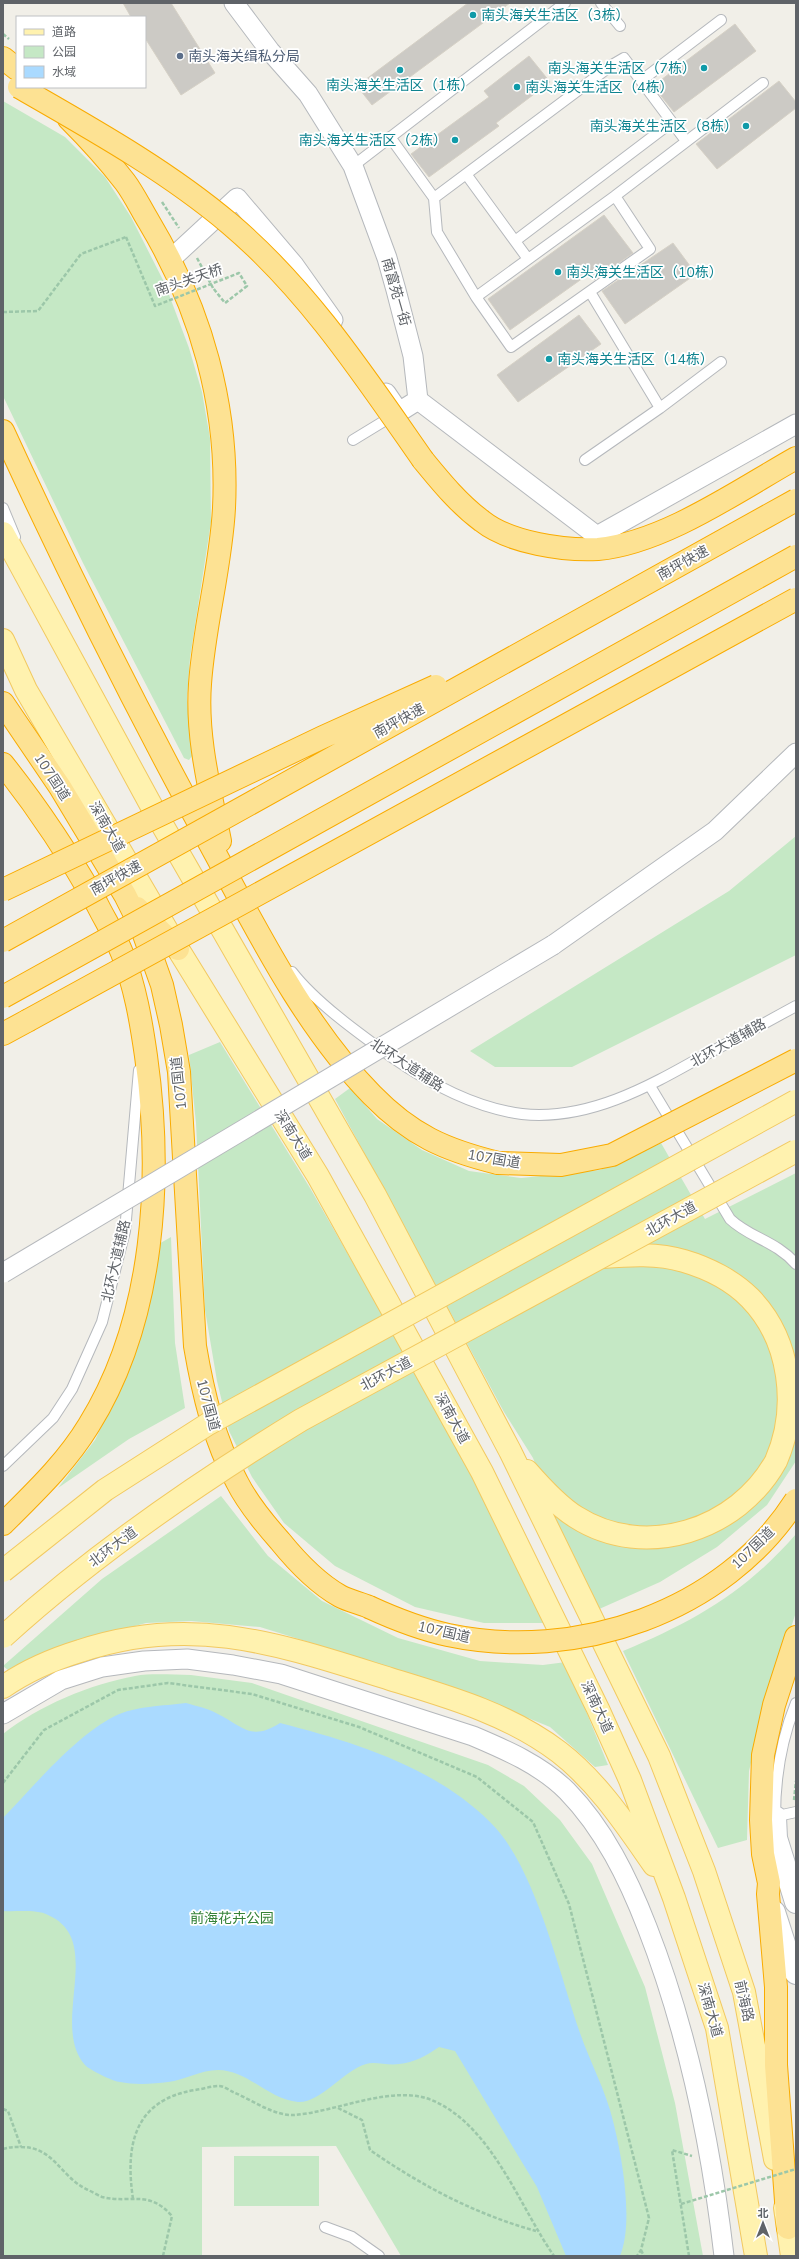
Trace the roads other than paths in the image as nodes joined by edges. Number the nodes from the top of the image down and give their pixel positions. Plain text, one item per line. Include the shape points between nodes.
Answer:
1 (234, 3) edge
2 (564, 3) edge
3 (601, 3) edge
4 (721, 20) dead end
5 (620, 26) dead end
6 (3, 58) edge
7 (16, 68) edge
8 (3, 77) edge
9 (642, 80) junction
10 (764, 83) dead end
11 (16, 85) edge
12 (21, 88) edge
13 (39, 88) edge
14 (672, 122) junction
15 (390, 137) junction
16 (686, 141) junction
17 (353, 166) junction
18 (466, 174) junction
19 (615, 196) junction
20 (434, 198) junction
21 (515, 241) junction
22 (171, 259) junction
23 (528, 259) junction
24 (590, 292) junction
25 (476, 297) junction
26 (721, 362) dead end
27 (418, 400) junction
28 (660, 408) junction
29 (400, 412) junction
30 (796, 424) edge
31 (3, 431) edge
32 (353, 440) dead end
33 (796, 458) edge
34 (585, 460) dead end
35 (796, 500) edge
36 (3, 508) edge
37 (3, 533) edge
38 (796, 556) edge
39 (796, 599) edge
40 (52, 621) junction
41 (3, 640) edge
42 (539, 643) junction
43 (3, 658) edge
44 (26, 690) junction
45 (3, 703) edge
46 (796, 753) edge
47 (3, 764) edge
48 (3, 784) edge
49 (44, 819) junction
50 (65, 850) junction
51 (3, 884) edge
52 (233, 886) junction
53 (3, 890) edge
54 (125, 895) junction
55 (253, 924) junction
56 (3, 941) edge
57 (178, 949) junction
58 (3, 997) edge
59 (796, 1006) edge
60 (27, 1021) junction
61 (141, 1022) junction
62 (3, 1025) edge
63 (3, 1034) edge
64 (796, 1060) edge
65 (650, 1086) junction
66 (796, 1101) edge
67 (796, 1151) edge
68 (602, 1257) junction
69 (796, 1264) edge
70 (3, 1273) edge
71 (510, 1451) junction
72 (3, 1466) edge
73 (796, 1500) edge
74 (3, 1524) edge
75 (3, 1572) edge
76 (3, 1637) edge
77 (796, 1637) edge
78 (3, 1687) edge
79 (796, 1703) edge
80 (3, 1714) edge
81 (796, 1812) edge
82 (768, 1818) junction
83 (768, 1894) junction
84 (674, 1898) junction
85 (796, 1902) edge
86 (796, 1973) edge
87 (325, 2227) dead end
88 (788, 2228) junction
89 (379, 2256) edge
90 (724, 2256) edge
91 (756, 2256) edge
92 (792, 2256) edge

1 - 17 street, 南富苑一街 via 270,51 298,80
2 - 15 lane
3 - 5 lane
4 - 9 lane
6 - 7 highway
8 - 11 highway
9 - 14 lane
9 - 18 lane via 624,58
10 - 16 lane
12 - 33 highway, bridge via 140,158 231,224 314,310 355,362 423,460 451,494 482,522 521,540 559,548 599,549 641,539 679,524
13 - 22 highway via 83,132 126,184
14 - 16 lane
14 - 21 lane
15 - 17 lane
15 - 20 lane
16 - 19 lane
17 - 27 street, 南富苑一街 via 396,290 413,356
18 - 20 lane
18 - 21 lane
19 - 23 lane
19 - 24 lane via 650,249
20 - 25 lane via 437,232
21 - 23 lane
22 - 29 street via 237,198 294,265
22 - 52 highway via 206,350 222,422 224,511 200,687 205,757 221,845
23 - 25 lane
24 - 25 lane via 511,347
24 - 28 lane
26 - 28 lane
27 - 29 street
27 - 30 street via 597,536
28 - 34 lane
29 - 32 lane
31 - 52 highway, 107国道 via 147,729
35 - 42 highway, 南坪快速, bridge
36 - 40 lane
37 - 40 main road
38 - 58 highway, bridge
39 - 60 highway, bridge
40 - 71 main road via 156,814 375,1195
41 - 44 main road, 深南大道
42 - 53 highway, bridge via 437,685 330,734
42 - 56 highway, 南坪快速, bridge
43 - 44 lane
44 - 57 main road, 深南大道
45 - 54 highway, 107国道 via 60,787
46 - 70 street, bridge via 715,831 553,945
47 - 49 highway
48 - 49 highway
49 - 50 highway
50 - 51 lane
50 - 61 highway via 121,951 131,978
52 - 55 highway, 107国道
54 - 57 highway
54 - 73 highway, 107国道, bridge via 142,929 157,969 173,1032 182,1104 195,1346 202,1386 216,1436 237,1483 257,1514 311,1574 341,1596 421,1628 477,1640 538,1642 598,1635 654,1616 712,1584 758,1546
55 - 64 highway, 107国道, bridge via 328,1043 373,1096 429,1140 462,1154 498,1163 561,1165 612,1155
55 - 65 lane, 北环大道辅路 via 298,980 329,1008 370,1042 417,1075 448,1092 484,1106 522,1114 564,1114 607,1103
57 - 84 main road, 深南大道 via 318,1176 482,1472 630,1780
59 - 65 lane, 北环大道辅路
60 - 62 highway
60 - 63 highway
61 - 72 lane, 北环大道辅路 via 125,1230 102,1322 72,1389 53,1418
61 - 74 highway via 152,1112 153,1200 147,1251 131,1331 106,1394 89,1425 48,1480
65 - 69 lane via 730,1219 737,1226 770,1242
66 - 75 main road, bridge via 208,1424 105,1490
67 - 68 main road, 北环大道, bridge
68 - 71 main road via 645,1255 684,1261 727,1281 750,1298 774,1329 788,1363 792,1401 787,1430 776,1460 755,1490 728,1514 704,1527 651,1538 624,1535 599,1528 575,1517 539,1486
68 - 76 main road, 北环大道, bridge via 301,1420 253,1449 200,1483 106,1552
71 - 88 main road, 前海路 via 659,1756 704,1871 744,1992
77 - 82 highway via 767,1730 763,1755
78 - 84 main road via 58,1658 110,1641 160,1633 210,1634 264,1642 443,1695 487,1711 526,1730 559,1752 581,1771 620,1818
79 - 82 lane via 786,1728
80 - 90 street via 61,1680 102,1667 144,1661 187,1659 288,1676 473,1736 501,1747 546,1774 566,1790 580,1806 612,1851 654,1944 689,2058 705,2132
81 - 82 lane
82 - 83 highway via 763,1854 769,1883
82 - 85 street
83 - 86 street via 792,1968
83 - 88 highway via 776,1987 776,2065
84 - 91 main road, 深南大道 via 717,2028
87 - 89 lane via 352,2237
88 - 92 main road, 前海路

